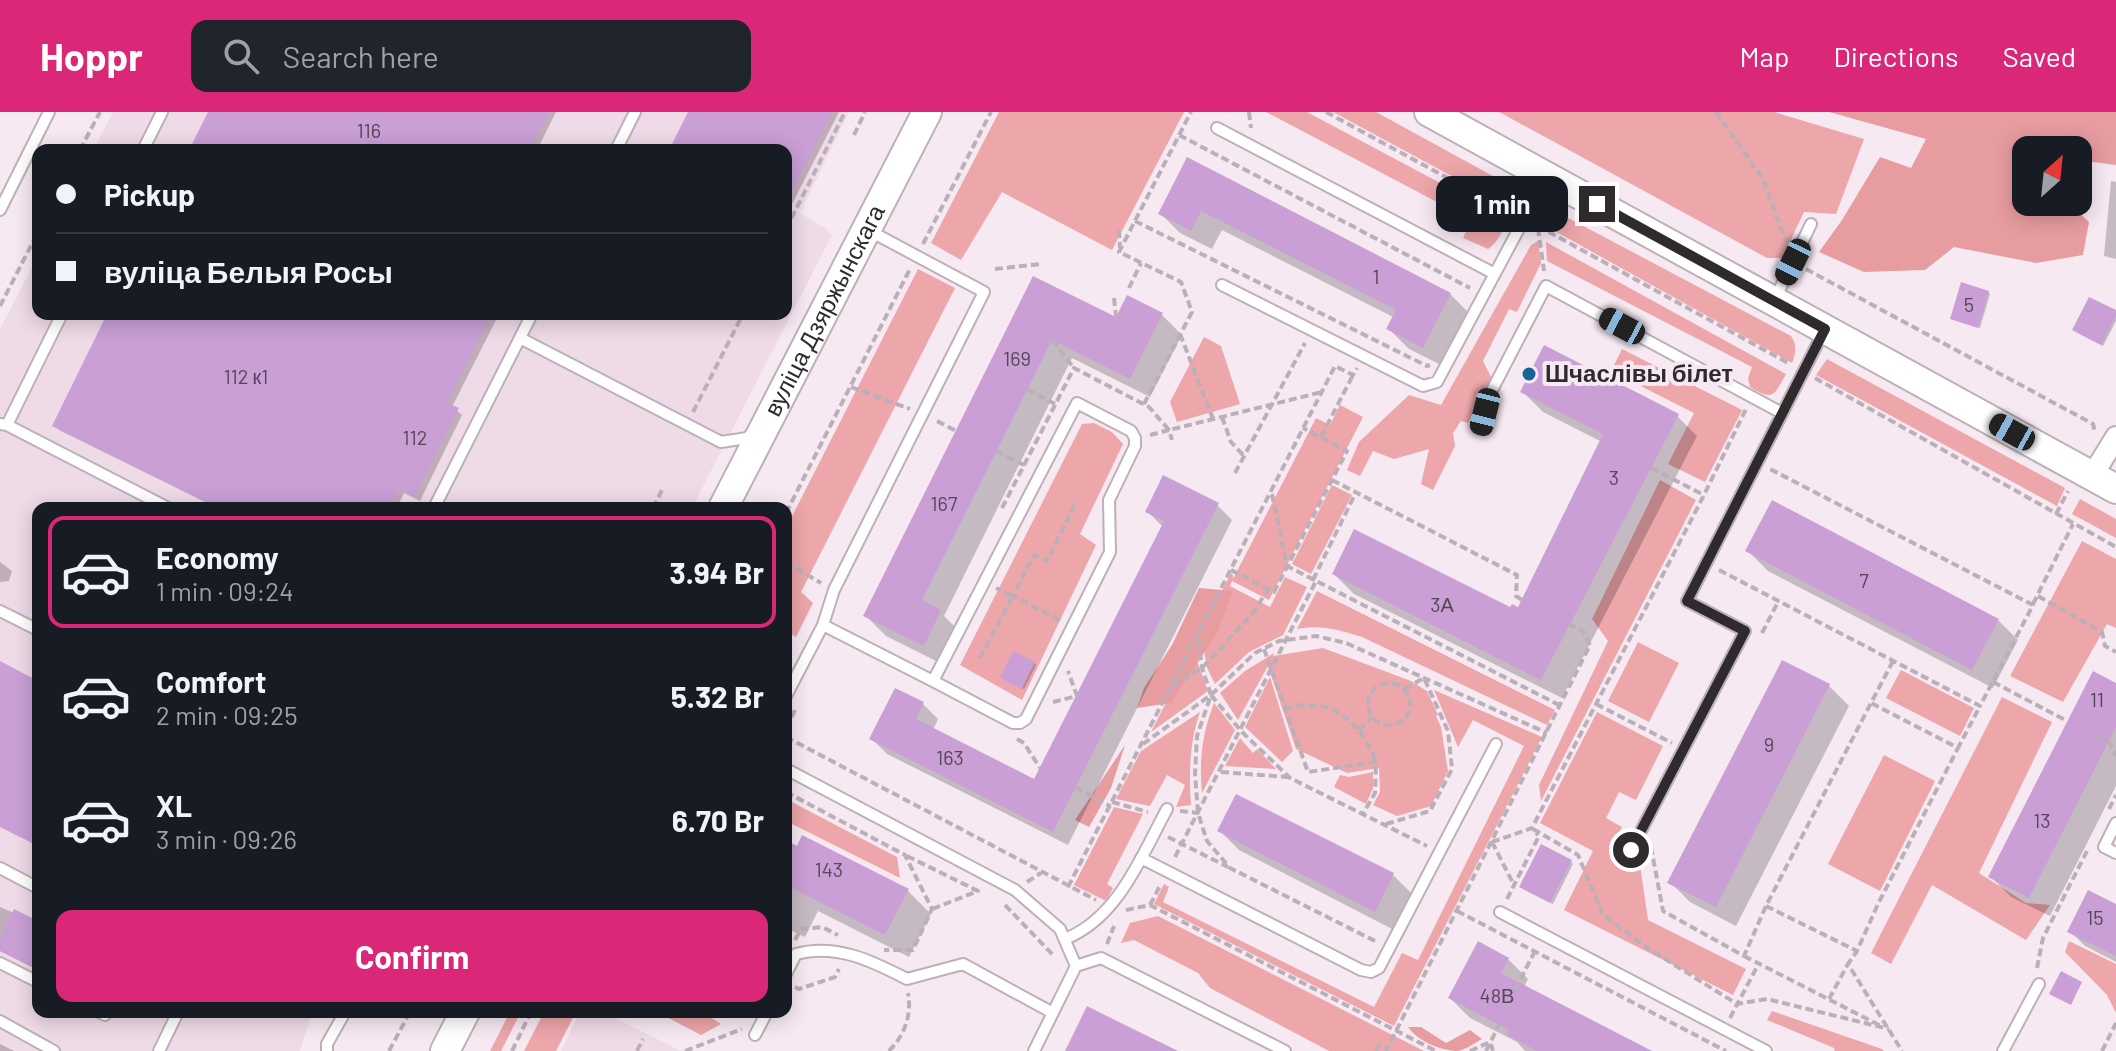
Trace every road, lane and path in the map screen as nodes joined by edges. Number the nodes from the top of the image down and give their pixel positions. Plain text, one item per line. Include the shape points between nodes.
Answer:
1 (49, 112) edge
2 (100, 112) edge
3 (162, 112) edge
4 (635, 112) edge
5 (845, 112) edge
6 (865, 112) edge
7 (927, 112) edge
8 (991, 112) edge
9 (1191, 112) edge
10 (1326, 112) edge
11 (1429, 112) edge
12 (1716, 112) edge
13 (1217, 128) dead end
14 (854, 135) dead end
15 (1179, 135) junction
16 (33, 144) edge
17 (83, 144) edge
18 (146, 144) edge
19 (619, 144) edge
20 (32, 146) edge
21 (1547, 177) junction
22 (0, 210) edge
23 (792, 217) edge
24 (1524, 219) junction
25 (1135, 221) junction
26 (1811, 224) dead end
27 (866, 229) junction
28 (1119, 230) dead end
29 (32, 244) edge
30 (1120, 249) junction
31 (917, 256) junction
32 (1793, 262) junction
33 (1141, 263) junction
34 (1040, 264) dead end
35 (995, 269) dead end
36 (1495, 274) junction
37 (1222, 285) dead end
38 (1546, 286) junction
39 (1129, 288) dead end
40 (1474, 290) dead end
41 (1114, 298) dead end
42 (1774, 301) junction
43 (0, 306) edge
44 (1116, 317) dead end
45 (59, 320) edge
46 (529, 320) edge
47 (740, 320) edge
48 (1825, 329) junction
49 (1312, 331) junction
50 (1180, 334) junction
51 (520, 338) junction
52 (1052, 340) dead end
53 (1362, 356) junction
54 (1437, 362) dead end
55 (1074, 368) junction
56 (1803, 371) junction
57 (1353, 375) junction
58 (850, 387) junction
59 (1027, 389) dead end
60 (1322, 392) junction
61 (1748, 394) junction
62 (1055, 404) junction
63 (1144, 404) junction
64 (1272, 405) junction
65 (772, 412) junction
66 (1782, 413) junction
67 (923, 414) junction
68 (1222, 417) junction
69 (1213, 419) junction
70 (4, 424) edge
71 (687, 425) junction
72 (1303, 428) junction
73 (1481, 428) dead end
74 (1169, 430) junction
75 (956, 431) dead end
76 (1321, 437) junction
77 (2106, 437) edge
78 (1172, 440) dead end
79 (996, 451) dead end
80 (1244, 457) junction
81 (1024, 465) junction
82 (1651, 468) dead end
83 (1770, 469) dead end
84 (1235, 473) dead end
85 (1332, 480) junction
86 (2093, 483) edge
87 (662, 490) dead end
88 (1271, 491) junction
89 (1356, 492) junction
90 (1704, 495) junction
91 (1077, 500) dead end
92 (156, 502) edge
93 (437, 502) edge
94 (656, 502) edge
95 (726, 502) edge
96 (792, 502) edge
97 (2056, 514) junction
98 (996, 521) dead end
99 (2073, 524) junction
100 (2116, 547) edge
101 (1725, 558) dead end
102 (792, 566) edge
103 (1287, 566) junction
104 (1231, 570) junction
105 (1314, 581) junction
106 (1268, 589) junction
107 (834, 590) junction
108 (1013, 596) junction
109 (2038, 596) junction
110 (1522, 600) dead end
111 (2033, 605) junction
112 (0, 611) edge
113 (1056, 618) dead end
114 (1569, 624) dead end
115 (823, 625) junction
116 (32, 627) edge
117 (1197, 635) junction
118 (1286, 639) junction
119 (1264, 649) junction
120 (2116, 652) edge
121 (980, 658) dead end
122 (1893, 661) junction
123 (1065, 662) dead end
124 (1202, 668) junction
125 (1271, 669) junction
126 (1424, 678) junction
127 (933, 681) junction
128 (1993, 682) junction
129 (792, 684) edge
130 (1171, 686) junction
131 (1404, 689) junction
132 (1211, 695) junction
133 (800, 699) dead end
134 (1871, 703) junction
135 (1596, 704) junction
136 (1043, 705) dead end
137 (1561, 706) junction
138 (1980, 706) junction
139 (1285, 709) junction
140 (792, 716) edge
141 (1372, 717) junction
142 (2067, 721) dead end
143 (1359, 730) junction
144 (1241, 731) junction
145 (1547, 733) junction
146 (1010, 736) dead end
147 (2097, 736) dead end
148 (792, 740) edge
149 (1496, 744) dead end
150 (1141, 745) junction
151 (1958, 748) junction
152 (1683, 749) junction
153 (2116, 756) edge
154 (1376, 762) junction
155 (1040, 768) dead end
156 (792, 772) edge
157 (1220, 772) junction
158 (1290, 778) junction
159 (1075, 787) dead end
160 (792, 795) edge
161 (1111, 804) junction
162 (1167, 809) dead end
163 (1147, 812) dead end
164 (1198, 813) junction
165 (1363, 814) junction
166 (2116, 823) edge
167 (1385, 825) junction
168 (1532, 828) junction
169 (1155, 830) junction
170 (1657, 836) dead end
171 (1492, 842) junction
172 (1182, 844) junction
173 (1631, 850) dead end
174 (1440, 852) junction
175 (2116, 853) edge
176 (905, 855) junction
177 (1141, 858) junction
178 (2079, 867) dead end
179 (0, 868) edge
180 (1230, 868) junction
181 (1168, 871) junction
182 (32, 885) edge
183 (1514, 885) junction
184 (1068, 887) junction
185 (1004, 904) dead end
186 (1150, 905) junction
187 (1766, 906) junction
188 (932, 909) junction
189 (1115, 909) junction
190 (1457, 911) junction
191 (1500, 912) joint
192 (1382, 929) dead end
193 (1065, 939) junction
194 (793, 942) dead end
195 (882, 950) dead end
196 (1857, 951) junction
197 (1534, 953) junction
198 (846, 954) junction
199 (1744, 956) junction
200 (1101, 958) junction
201 (792, 962) edge
202 (0, 963) edge
203 (1759, 963) junction
204 (1848, 964) junction
205 (1074, 971) junction
206 (32, 979) edge
207 (906, 979) junction
208 (2039, 984) dead end
209 (792, 985) edge
210 (1515, 990) dead end
211 (2031, 998) junction
212 (1829, 999) junction
213 (1737, 1004) junction
214 (1053, 1013) junction
215 (175, 1018) edge
216 (342, 1018) edge
217 (407, 1018) edge
218 (462, 1018) edge
219 (528, 1018) edge
220 (762, 1018) edge
221 (0, 1021) edge
222 (2116, 1023) edge
223 (1499, 1025) dead end
224 (1889, 1029) junction
225 (1397, 1030) junction
226 (751, 1031) joint
227 (643, 1039) dead end
228 (1490, 1042) junction
229 (54, 1051) edge
230 (159, 1051) edge
231 (327, 1051) edge
232 (389, 1051) edge
233 (445, 1051) edge
234 (512, 1051) edge
235 (637, 1051) edge
236 (685, 1051) edge
237 (889, 1051) edge
238 (1034, 1051) edge
239 (1285, 1051) edge
240 (1376, 1051) edge
241 (1436, 1051) edge
242 (1470, 1051) edge
243 (1486, 1051) edge
244 (1493, 1051) edge
245 (1726, 1051) edge
246 (1766, 1051) edge
247 (1902, 1051) edge
248 (2003, 1051) edge
249 (2102, 1051) edge

1 - 16 lane
2 - 17 path
3 - 18 lane
4 - 19 lane
5 - 23 path
6 - 14 path
7 - 27 main road, вуліца Дзяржынскага
8 - 31 path
9 - 15 path
10 - 24 path
11 - 21 main road
12 - 32 path via 1763,179
13 - 36 lane
15 - 25 path
15 - 40 path
20 - 22 lane
21 - 24 lane
21 - 42 main road
24 - 36 lane
25 - 30 path
25 - 54 path via 1427,366
26 - 32 lane
27 - 31 lane
27 - 65 main road, вуліца Дзяржынскага
28 - 30 path
29 - 43 path
30 - 33 path
31 - 58 path
31 - 67 lane via 984,292
32 - 42 lane
32 - 77 path via 2093,424
33 - 39 path
33 - 50 path via 1181,282 1192,312
34 - 35 path
36 - 53 lane via 1437,382 1423,386
37 - 49 lane
38 - 56 path via 1537,226
38 - 61 lane
38 - 73 lane via 1489,396
41 - 44 path
42 - 48 main road
45 - 70 lane
46 - 51 lane
47 - 71 path
48 - 56 lane
48 - 86 main road
49 - 53 lane
49 - 64 path
50 - 63 path
50 - 69 path
51 - 71 lane
51 - 93 lane
52 - 55 path
53 - 57 path
55 - 62 path
55 - 63 path
56 - 66 lane
56 - 97 path
57 - 60 path via 1335,366
57 - 76 path
58 - 67 path
58 - 96 path
59 - 62 path
60 - 64 path
60 - 72 path
61 - 66 lane
61 - 90 path via 1745,413
62 - 81 path
63 - 74 path
64 - 68 path
64 - 80 path
65 - 71 lane via 747,438 721,442
65 - 95 main road, вуліца Дзяржынскага
66 - 152 lane via 1687,601 1745,631
67 - 75 path
67 - 107 lane
68 - 69 path
68 - 80 path via 1231,442
69 - 74 path
70 - 92 lane
72 - 76 path
72 - 88 path
74 - 78 path
76 - 85 path via 1347,451
77 - 86 street
79 - 81 path
80 - 84 path
81 - 98 path
82 - 90 path
83 - 111 path
85 - 89 path
85 - 103 path
86 - 97 path
87 - 94 path
88 - 103 path
88 - 104 path
89 - 105 path
89 - 110 path via 1517,575 1516,596
90 - 135 path
91 - 108 path via 1047,561 1034,555
97 - 99 path
99 - 100 path
99 - 109 path
101 - 122 path via 1719,571
102 - 107 path
103 - 105 path
103 - 106 path via 1274,592
104 - 106 path
104 - 117 path
105 - 118 path
105 - 137 path
106 - 124 path
107 - 115 lane
108 - 113 path
108 - 121 path
109 - 111 path
109 - 120 path via 2102,632 2105,646
111 - 128 path
112 - 116 lane
114 - 137 path via 1583,631 1590,645
115 - 127 lane
115 - 129 lane
117 - 124 path
117 - 130 path
118 - 119 path
118 - 125 path
118 - 126 path via 1316,636 1346,643
119 - 125 path
119 - 132 path
122 - 134 path
122 - 138 path
123 - 136 path via 1077,696
124 - 130 path
124 - 132 path
125 - 139 path
125 - 144 path
126 - 131 path
126 - 145 path
126 - 167 path via 1448,731 1452,769 1430,811
127 - 127 lane via 1077,403 1131,431 1135,446 1109,500 1110,552 1026,719 1013,723
128 - 138 path
128 - 142 path
130 - 150 path
131 - 141 path via 1385,683 1373,691 1368,704
131 - 141 path via 1410,702 1402,720 1383,724
132 - 144 path
132 - 150 path
132 - 164 path via 1197,736
133 - 140 path
134 - 151 path
134 - 187 path
135 - 152 path
135 - 168 path
137 - 145 path
138 - 151 path
139 - 143 path via 1332,709
139 - 154 path via 1308,772
141 - 143 path
143 - 154 path
144 - 157 path
144 - 158 path
145 - 171 path
146 - 155 path via 1024,743
147 - 153 path via 2109,742
148 - 184 path
149 - 174 lane
150 - 161 path
151 - 196 path
152 - 173 lane
154 - 165 path via 1375,793
156 - 193 lane via 1015,890
157 - 158 path
157 - 164 path
158 - 165 path
159 - 161 path
160 - 176 path
161 - 163 path
161 - 184 path
162 - 169 lane
164 - 172 path
164 - 180 path via 1207,841
165 - 167 path
166 - 175 lane via 2104,847
167 - 174 path
168 - 171 path
168 - 183 path via 1539,836
168 - 213 path via 1578,855 1603,915
169 - 172 path
169 - 177 lane
170 - 199 path via 1650,849 1663,911
171 - 183 path
171 - 190 path
172 - 180 path
172 - 181 path
174 - 181 lane via 1379,968 1371,972
176 - 188 path
176 - 188 path via 978,891
177 - 181 lane
177 - 189 lane
178 - 211 path via 2043,938
179 - 182 lane
180 - 192 path via 1374,943
181 - 186 path
183 - 191 path
184 - 189 path
185 - 205 path
186 - 189 path
186 - 225 path
187 - 196 path
187 - 199 path
188 - 195 path via 913,950
189 - 193 lane via 1085,932
189 - 200 path
190 - 197 path
190 - 225 path
191 - 246 lane
193 - 205 lane
194 - 198 path via 801,929 822,927 853,941
196 - 204 path
197 - 210 path
197 - 245 path
198 - 201 lane via 813,949 796,954
198 - 207 lane
198 - 209 path via 835,977 799,989
199 - 203 path
200 - 205 lane
200 - 239 lane
202 - 206 lane
203 - 212 path
203 - 213 path
204 - 212 path
204 - 224 path
205 - 214 lane
207 - 214 lane via 963,964
207 - 237 path via 911,1011
208 - 211 lane
211 - 248 lane
212 - 224 path
213 - 224 path via 1767,999
214 - 238 lane
215 - 230 lane
216 - 231 lane
217 - 232 path
218 - 233 main road
219 - 234 path
220 - 226 lane
221 - 229 lane
222 - 249 path
223 - 228 path
224 - 247 path
225 - 240 path via 1387,1049 1379,1045
225 - 241 path
226 - 236 path
227 - 235 path
228 - 242 path
228 - 243 path
228 - 244 path

